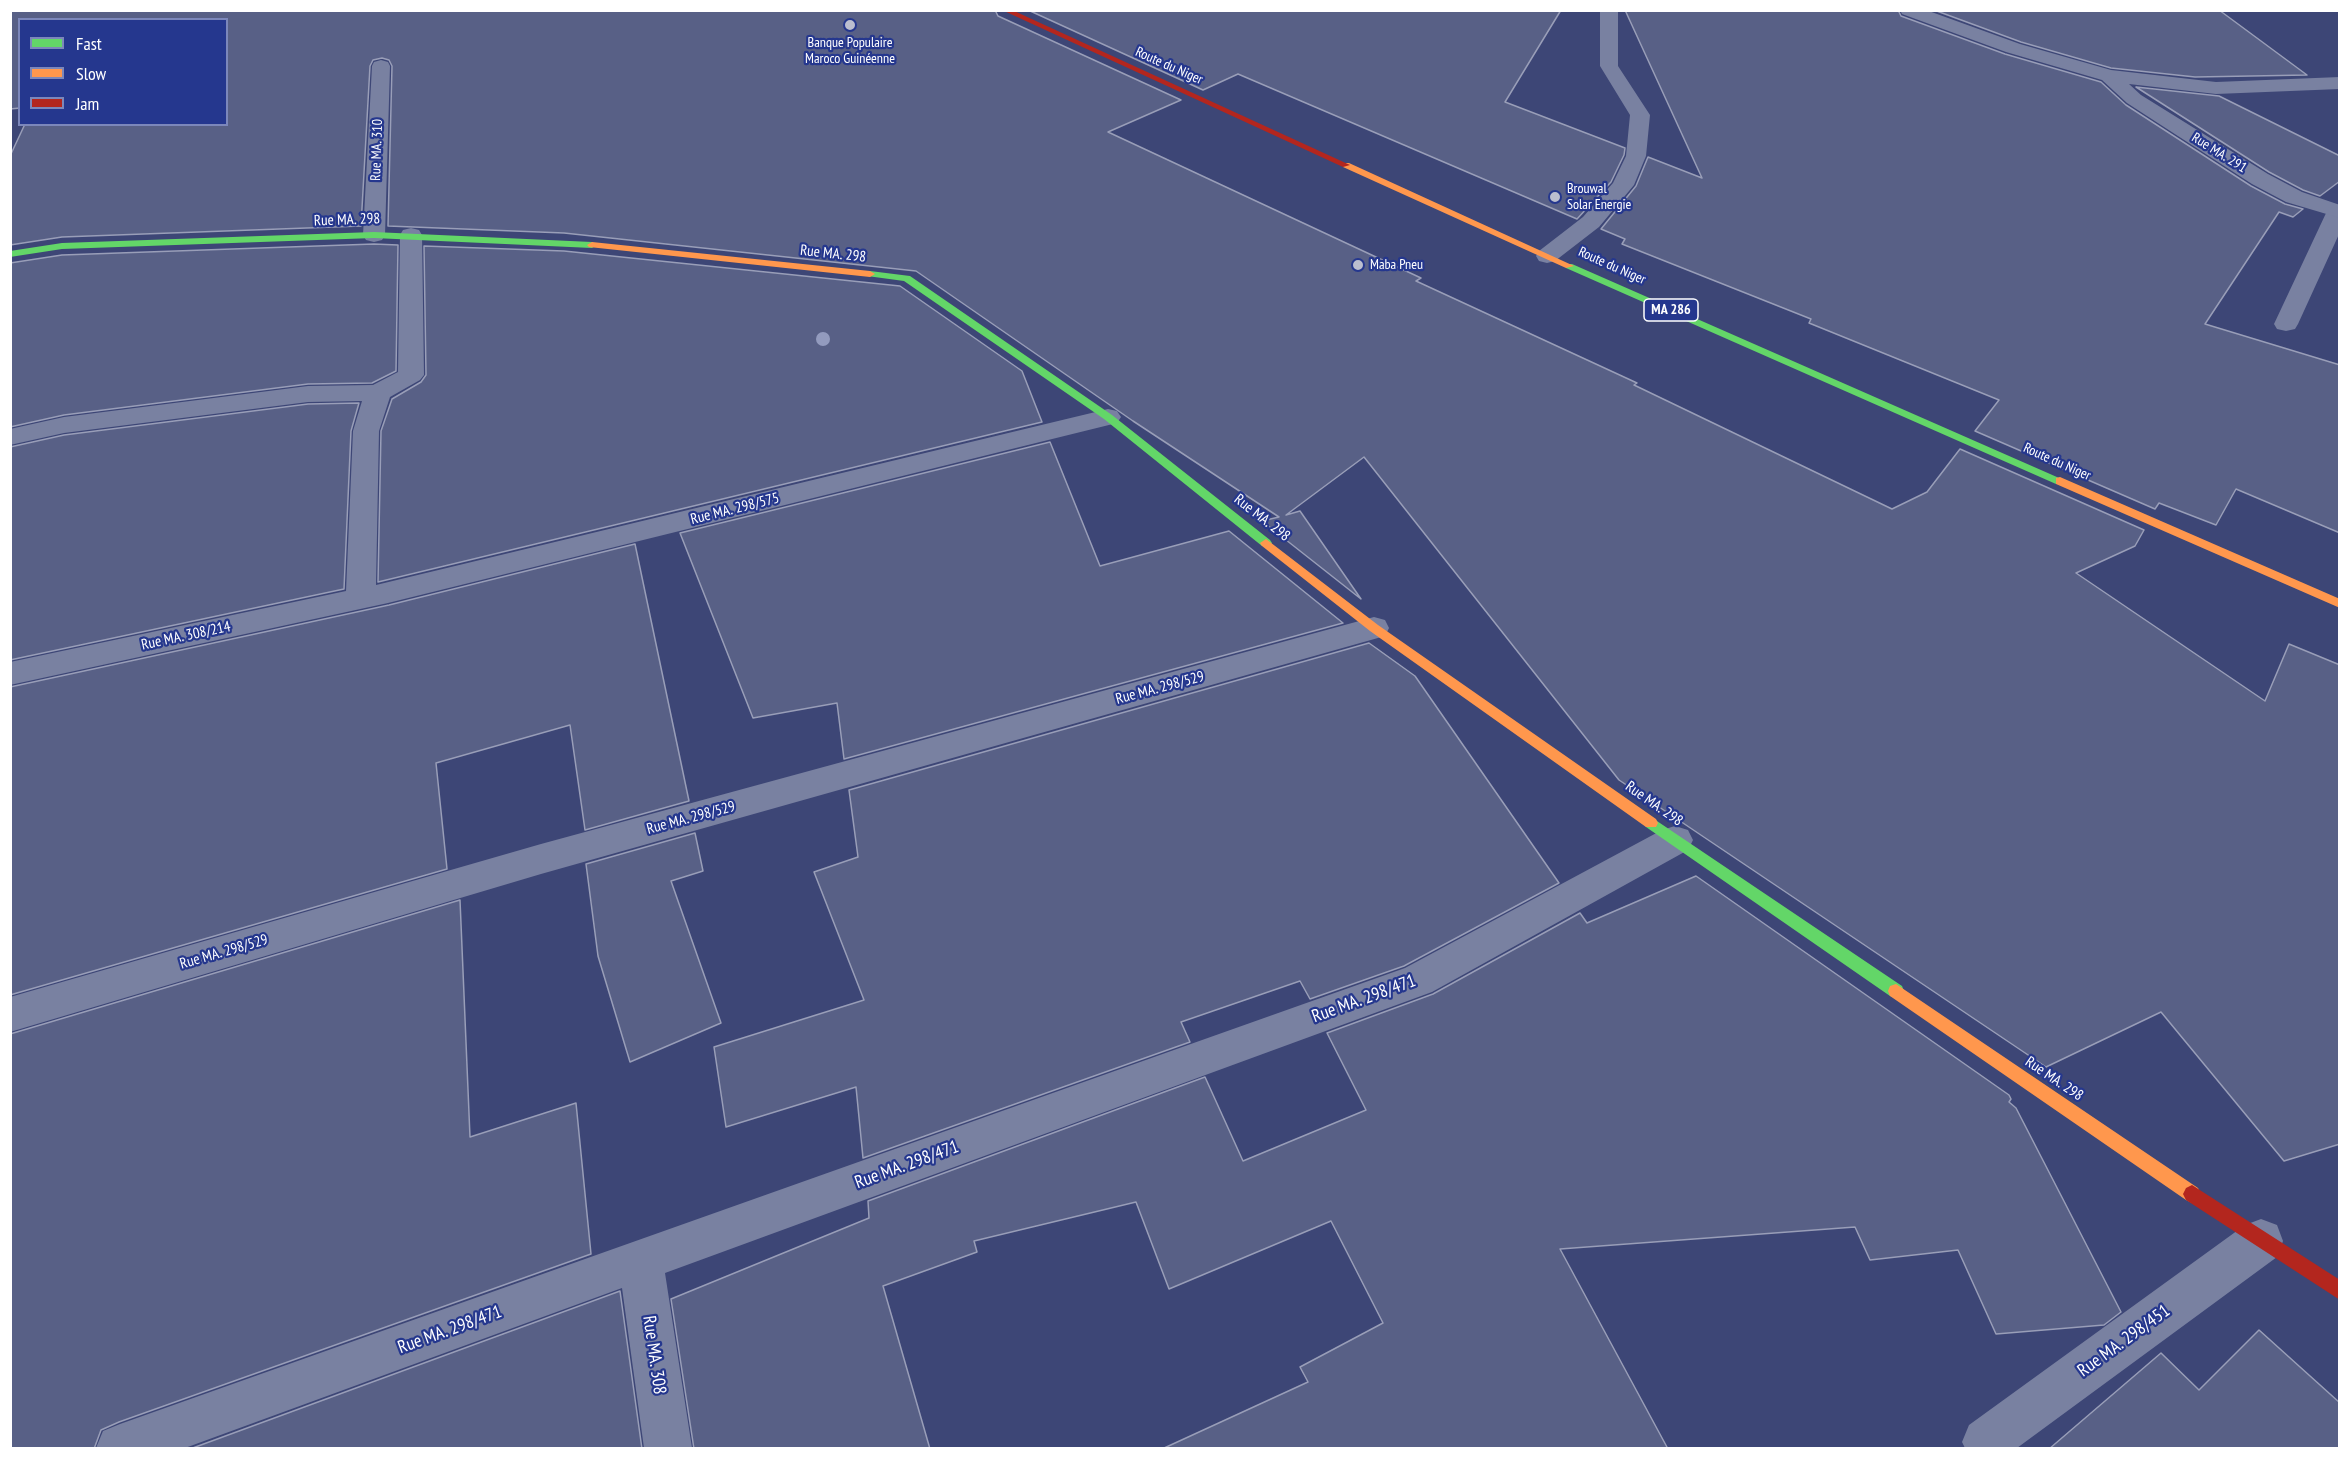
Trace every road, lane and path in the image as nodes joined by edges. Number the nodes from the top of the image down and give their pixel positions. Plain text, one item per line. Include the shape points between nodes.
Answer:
1 (1005, 10) edge
2 (1609, 10) edge
3 (1908, 10) edge
4 (381, 66) dead end
5 (2109, 76) junction
6 (2340, 83) edge
7 (2339, 212) edge
8 (374, 235) junction
9 (411, 236) junction
10 (10, 254) edge
11 (1547, 256) junction
12 (2286, 324) dead end
13 (378, 393) junction
14 (1108, 417) junction
15 (10, 437) edge
16 (361, 599) junction
17 (2340, 604) edge
18 (1374, 628) junction
19 (10, 674) edge
20 (1675, 840) junction
21 (10, 1015) edge
22 (2261, 1241) junction
23 (640, 1261) junction
24 (2340, 1291) edge
25 (1986, 1442) dead end
26 (120, 1449) edge
27 (668, 1449) edge

1 - 11 street, Route du Niger / MA 286
2 - 11 street via 1609,66 1640,115 1636,156 1623,185 1592,222
3 - 5 street via 2013,48
4 - 8 street, Rue MA. 310
5 - 6 street via 2216,88
5 - 7 street, Rue MA. 291 via 2134,99 2260,179 2294,197
7 - 12 street
8 - 9 street, Rue MA. 298
8 - 10 street, Rue MA. 298 via 62,246
9 - 13 street via 411,375
9 - 14 street, Rue MA. 298 via 564,242 907,278
11 - 17 street, Route du Niger / MA 286
13 - 15 street via 308,394 64,425
13 - 16 street via 366,431
14 - 16 street, Rue MA. 298/575
14 - 18 street, Rue MA. 298
16 - 19 street, Rue MA. 308/214
18 - 20 street, Rue MA. 298
18 - 21 street, Rue MA. 298/529 via 541,859
20 - 22 street, Rue MA. 298
20 - 23 street, Rue MA. 298/471 via 1418,980
22 - 24 street, Rue MA. 298
22 - 25 street, Rue MA. 298/451
23 - 26 street, Rue MA. 298/471
23 - 27 street, Rue MA. 308

